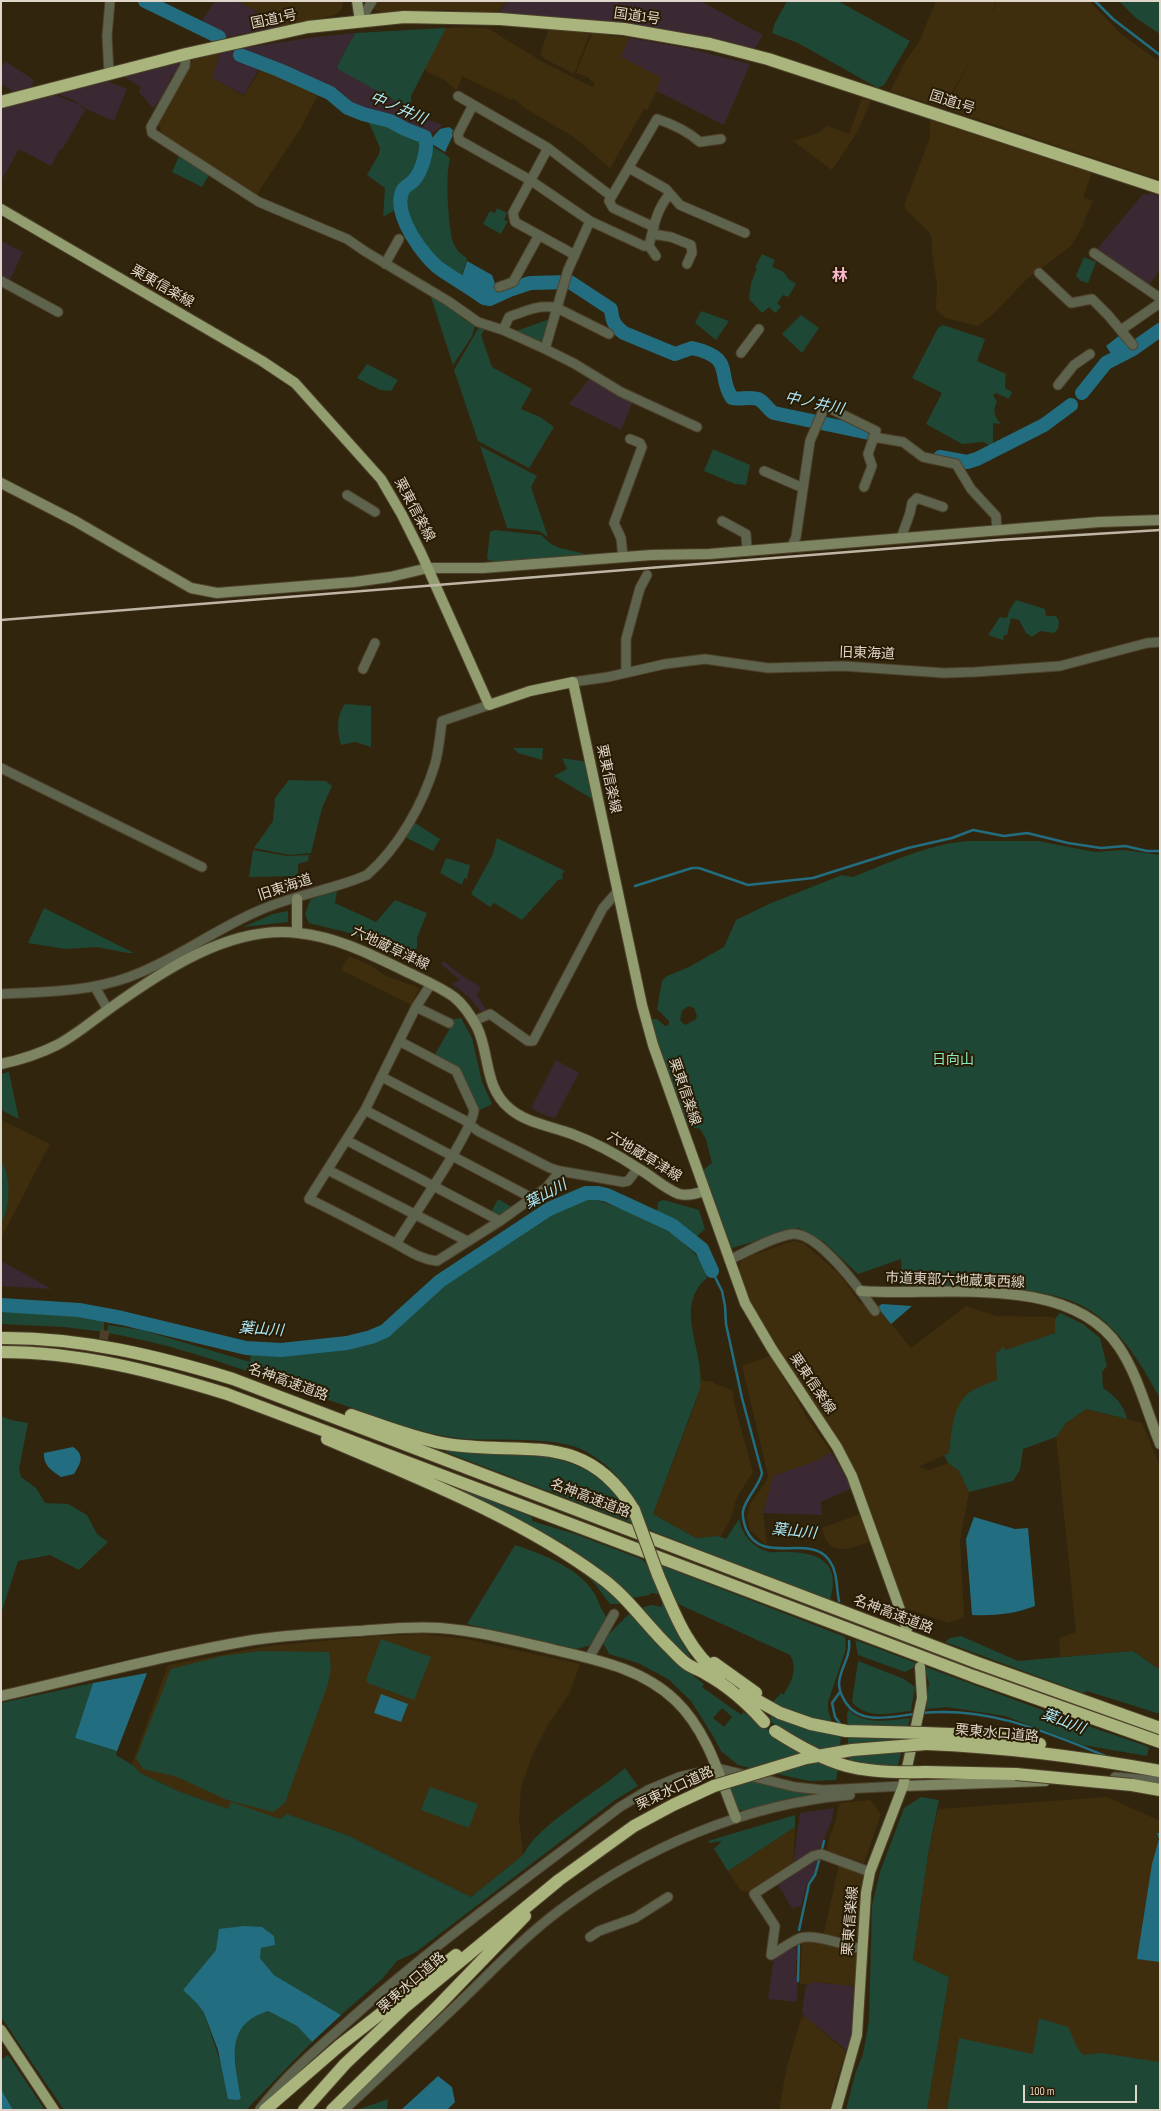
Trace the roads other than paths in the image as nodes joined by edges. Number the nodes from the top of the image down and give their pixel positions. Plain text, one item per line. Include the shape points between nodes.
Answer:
1 (110, 1) edge
2 (357, 1) edge
3 (372, 1) edge
4 (360, 21) junction
5 (186, 54) junction
6 (108, 73) junction
7 (458, 96) dead end
8 (1, 102) edge
9 (473, 105) junction
10 (722, 139) dead end
11 (548, 148) junction
12 (629, 168) junction
13 (530, 180) junction
14 (1160, 188) edge
15 (670, 194) junction
16 (611, 196) junction
17 (1, 209) edge
18 (590, 221) junction
19 (653, 231) junction
20 (745, 233) dead end
21 (540, 235) junction
22 (399, 239) dead end
23 (649, 246) junction
24 (1094, 253) dead end
25 (575, 255) junction
26 (656, 256) dead end
27 (385, 264) junction
28 (687, 264) dead end
29 (1039, 273) dead end
30 (1, 281) edge
31 (499, 287) dead end
32 (1160, 298) edge
33 (1160, 303) edge
34 (557, 308) junction
35 (58, 312) dead end
36 (759, 329) dead end
37 (503, 330) junction
38 (1120, 330) junction
39 (609, 334) dead end
40 (1133, 345) dead end
41 (545, 349) junction
42 (741, 353) dead end
43 (1090, 354) dead end
44 (1058, 385) dead end
45 (697, 427) dead end
46 (873, 437) junction
47 (630, 439) dead end
48 (764, 471) dead end
49 (1, 483) edge
50 (864, 487) dead end
51 (803, 488) junction
52 (347, 495) dead end
53 (943, 507) dead end
54 (375, 512) dead end
55 (1160, 520) edge
56 (722, 521) dead end
57 (997, 531) junction
58 (902, 538) junction
59 (792, 546) junction
60 (747, 550) junction
61 (623, 557) junction
62 (428, 568) junction
63 (647, 575) dead end
64 (1160, 642) edge
65 (375, 643) dead end
66 (363, 669) dead end
67 (626, 673) junction
68 (573, 682) junction
69 (489, 705) junction
70 (1, 768) edge
71 (202, 867) dead end
72 (618, 891) junction
73 (296, 899) junction
74 (297, 932) junction
75 (431, 984) junction
76 (95, 987) junction
77 (1, 994) edge
78 (416, 1007) junction
79 (108, 1010) junction
80 (474, 1021) junction
81 (449, 1022) dead end
82 (399, 1041) junction
83 (1, 1064) edge
84 (382, 1077) junction
85 (365, 1110) junction
86 (470, 1124) junction
87 (346, 1140) junction
88 (452, 1155) junction
89 (638, 1168) junction
90 (328, 1170) junction
91 (560, 1171) junction
92 (433, 1185) junction
93 (704, 1191) junction
94 (532, 1198) junction
95 (414, 1214) junction
96 (500, 1221) junction
97 (467, 1242) junction
98 (396, 1244) junction
99 (729, 1260) junction
100 (861, 1291) junction
101 (875, 1311) dead end
102 (1, 1338) edge
103 (1, 1352) edge
104 (234, 1379) junction
105 (285, 1414) junction
106 (1160, 1444) edge
107 (614, 1614) dead end
108 (907, 1629) dead end
109 (589, 1658) junction
110 (920, 1667) dead end
111 (1, 1696) edge
112 (1160, 1728) edge
113 (925, 1738) junction
114 (1160, 1742) edge
115 (717, 1768) junction
116 (1157, 1770) edge
117 (1118, 1778) joint
118 (1160, 1781) edge
119 (903, 1786) junction
120 (1160, 1790) edge
121 (736, 1818) junction
122 (870, 1872) junction
123 (559, 1880) junction
124 (668, 1897) dead end
125 (590, 1937) dead end
126 (862, 1949) junction
127 (1, 2030) edge
128 (54, 2110) edge
129 (259, 2110) edge
130 (265, 2110) edge
131 (304, 2110) edge
132 (332, 2110) edge
133 (344, 2110) edge
134 (836, 2110) edge

1 - 6 street via 107,36
2 - 4 main road
3 - 4 street
4 - 5 highway, 国道1号 via 308,27
4 - 14 highway, 国道1号 via 436,17 500,19 624,29 710,44 768,58
5 - 6 highway, 国道1号
5 - 27 street via 185,66 151,127 152,132 259,202 340,236
6 - 8 highway, 国道1号
7 - 9 street
9 - 11 street
9 - 13 street via 458,134 459,140
10 - 12 street via 700,142 672,123 657,119
11 - 13 street
11 - 16 street
12 - 15 street
12 - 16 street
13 - 18 street
13 - 21 street via 512,213 514,222
15 - 19 street via 664,200
15 - 20 street via 688,210
16 - 19 street via 609,200 612,208
17 - 62 main road, 栗東信楽線 via 296,383 381,479
18 - 23 street
18 - 25 street
19 - 23 street
19 - 28 street via 691,245 692,253
21 - 25 street
21 - 31 street via 513,282
22 - 27 street
23 - 26 street
24 - 32 street
25 - 34 street
27 - 37 street via 478,322
29 - 38 street via 1071,303 1092,299
30 - 35 street
33 - 38 street
34 - 37 street via 536,307 508,317
34 - 39 street
34 - 41 street
36 - 42 street
37 - 41 street
38 - 40 street
41 - 45 street via 621,392
43 - 44 street via 1074,365
46 - 50 street via 868,454 872,466
46 - 51 street via 876,431 825,406 810,442
46 - 57 street via 903,442 923,457 956,464 971,489 996,516
47 - 61 street via 640,443 642,447 614,523 621,538
48 - 51 street
49 - 62 street via 75,521 191,588 203,591 217,593 354,582
51 - 59 street via 796,537
52 - 54 street
53 - 58 street via 917,498 912,503
55 - 57 street via 1099,522
56 - 60 street via 746,534
57 - 58 street
58 - 59 street
59 - 60 street
60 - 61 street
61 - 62 street via 483,568
62 - 69 main road, 栗東信楽線
63 - 67 street via 640,588 626,639
64 - 67 street, 旧東海道 via 1147,643 1060,666 975,672 944,673 843,666 768,668 705,659 672,662
65 - 66 street
67 - 68 street, 旧東海道
68 - 69 main road via 530,691
68 - 72 main road, 栗東信楽線
69 - 73 street, 旧東海道 via 442,721 435,763 420,801 396,842 377,866 355,880
70 - 71 street
72 - 80 street via 603,908 533,1040 528,1042 490,1014
72 - 93 main road, 栗東信楽線 via 653,1046
73 - 74 street
73 - 76 street, 旧東海道 via 260,910 140,972
74 - 75 street, 六地蔵草津線 via 349,944
74 - 79 street, 六地蔵草津線 via 249,936 203,951 143,985
75 - 78 street
75 - 80 street, 六地蔵草津線 via 454,997
76 - 77 street, 旧東海道
76 - 79 street
78 - 81 street
78 - 82 street
79 - 83 street, 六地蔵草津線 via 58,1044 28,1058
80 - 89 street, 六地蔵草津線 via 484,1047 492,1084 509,1108 521,1116 607,1149
82 - 84 street
82 - 86 street via 456,1071 474,1110
84 - 85 street
84 - 86 street
85 - 87 street
85 - 88 street
86 - 88 street
86 - 91 street via 478,1131
87 - 90 street
87 - 92 street
88 - 92 street
88 - 94 street
89 - 91 street via 623,1182
89 - 93 street, 六地蔵草津線 via 678,1193 693,1194
90 - 95 street
90 - 98 street via 309,1199
91 - 94 street via 546,1188
92 - 95 street
92 - 96 street
93 - 99 main road, 栗東信楽線
94 - 96 street
95 - 97 street
95 - 98 street
96 - 97 street
97 - 98 street via 437,1261 415,1256
99 - 100 street via 791,1234 799,1234 817,1245 840,1266
99 - 108 main road, 栗東信楽線 via 745,1303 852,1476
100 - 101 street
100 - 106 street, 市道東部六地蔵東西線 via 998,1293 1043,1298 1087,1314 1119,1346 1135,1379
102 - 104 highway, 名神高速道路 via 73,1342 117,1348
103 - 105 highway, 名神高速道路 via 70,1356 115,1363 178,1379
104 - 112 highway, 名神高速道路 via 978,1664
104 - 113 highway, bridge via 442,1443 529,1447 570,1454 587,1462 618,1486 634,1510 673,1611 695,1648 711,1668 752,1698 810,1724 846,1731
105 - 114 highway, 名神高速道路 via 973,1676
105 - 120 highway, bridge via 324,1438 499,1516 560,1549 620,1594 687,1664 707,1674 750,1706 775,1731 823,1759 874,1772 1016,1774
107 - 109 street
109 - 111 street via 487,1634 453,1629 399,1628 316,1633 206,1649
109 - 115 street via 625,1668 648,1679 669,1694 695,1724
110 - 119 main road, 栗東信楽線 via 920,1707
113 - 116 highway, 栗東水口道路 via 980,1735
113 - 123 highway, 栗東水口道路, bridge via 806,1758 714,1786 673,1804 634,1826
115 - 119 street via 795,1787 823,1790
115 - 121 street
115 - 129 street via 648,1790 620,1807 414,1965 306,2059
117 - 118 street
117 - 119 street
119 - 121 street via 881,1792 774,1807
119 - 122 main road, 栗東信楽線
121 - 133 street via 683,1838 631,1863 558,1911
122 - 126 main road, 栗東信楽線 via 864,1902
122 - 126 street via 821,1854 813,1856 754,1894 775,1926 771,1955 804,1937
123 - 130 highway via 434,1971 339,2046
123 - 131 highway, 栗東水口道路 via 406,2006 345,2064
123 - 132 highway via 438,2006
124 - 125 street via 635,1918 599,1931
126 - 134 main road, 栗東信楽線 via 858,2036
127 - 128 main road

